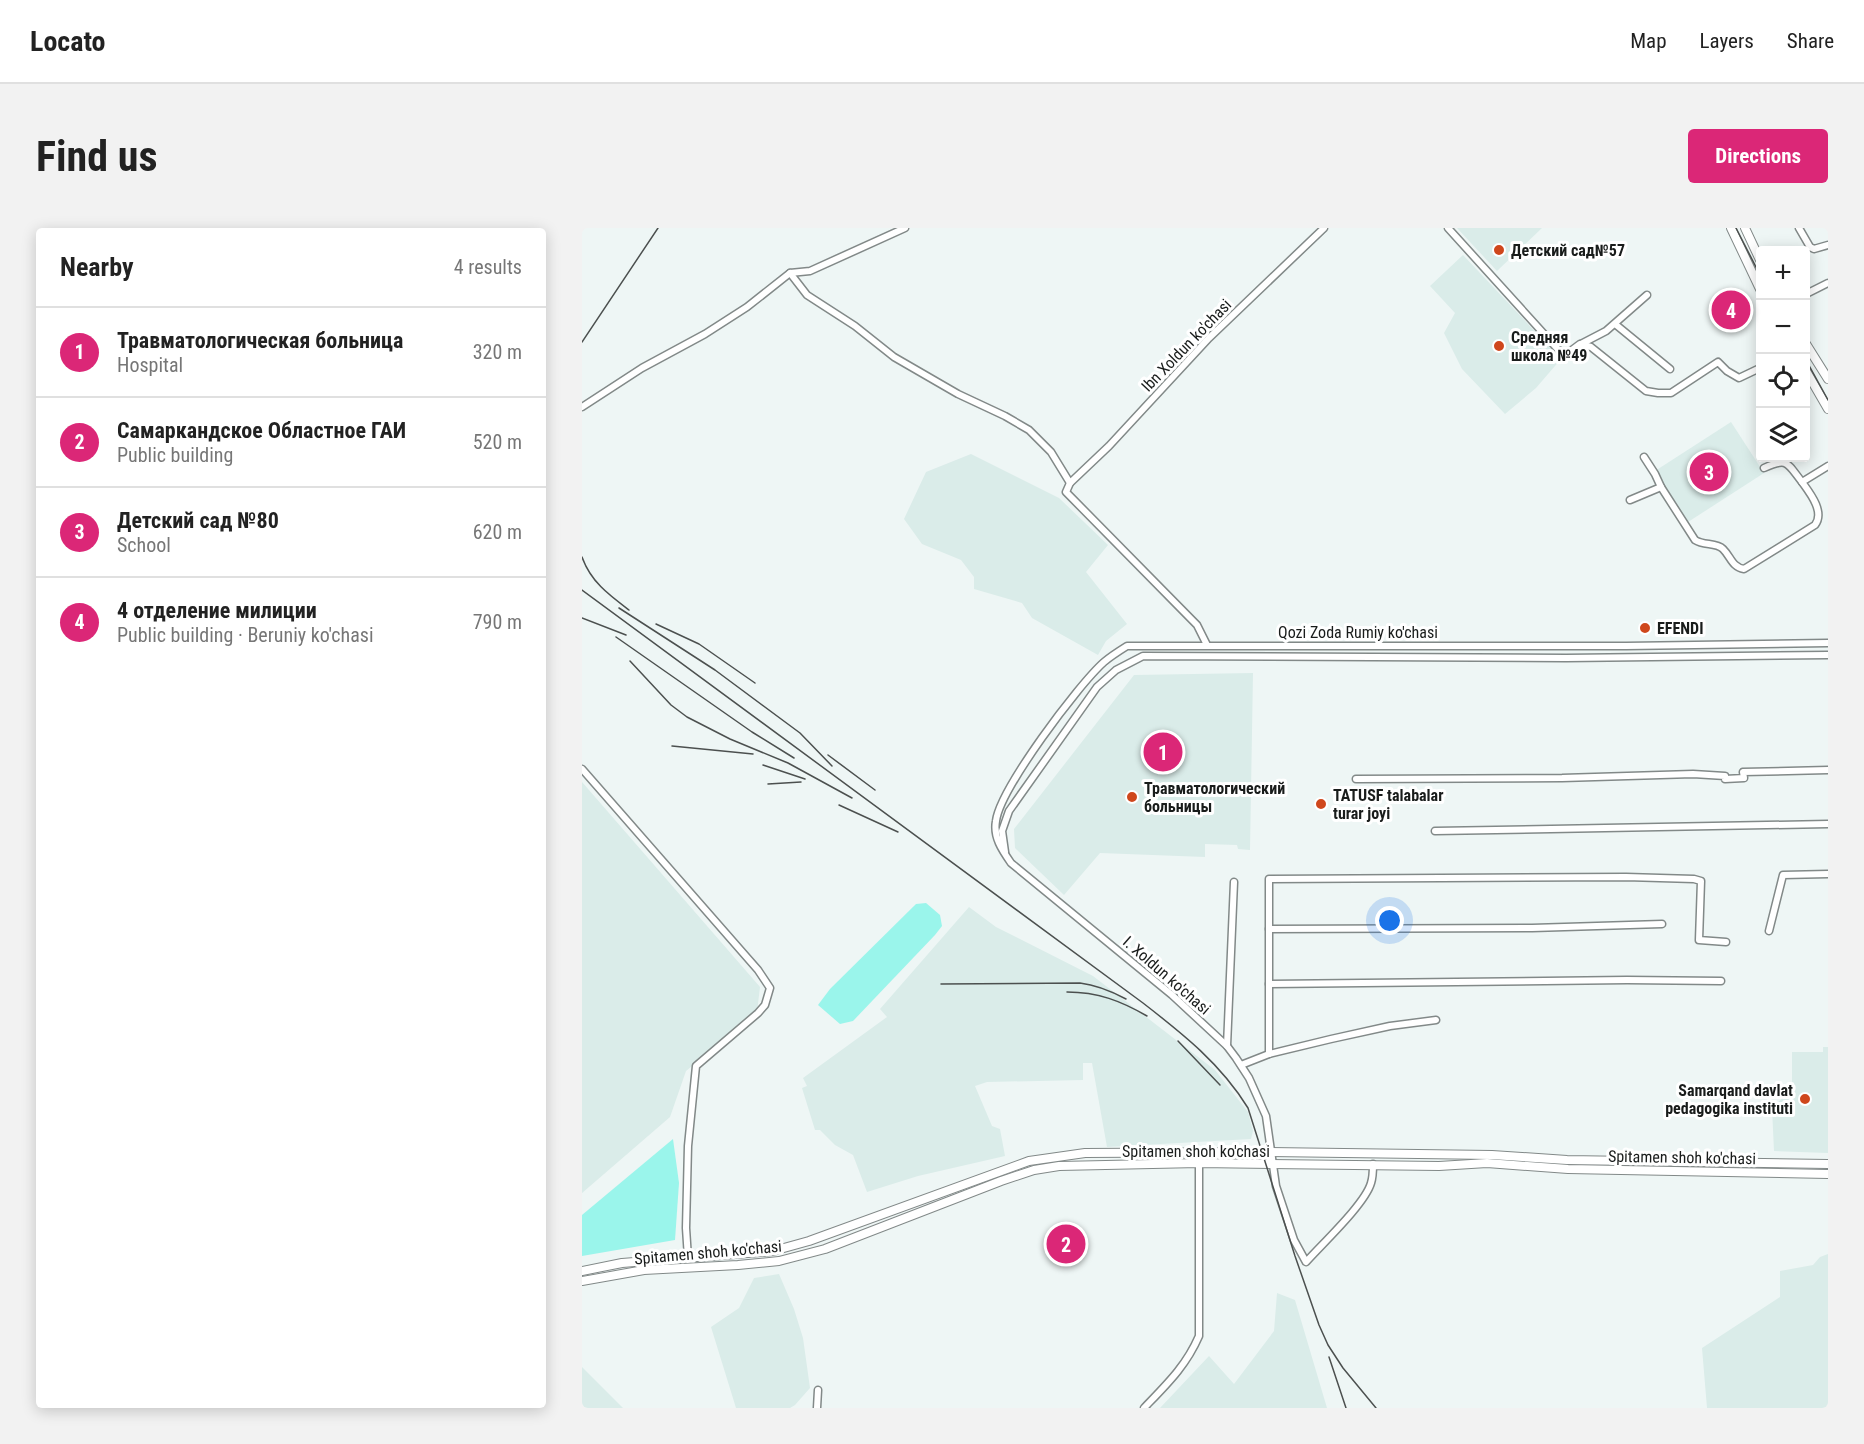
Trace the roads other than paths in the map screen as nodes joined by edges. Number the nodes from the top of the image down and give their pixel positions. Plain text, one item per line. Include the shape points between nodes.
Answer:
1 (905, 228) edge
2 (1324, 228) edge
3 (1448, 228) edge
4 (1731, 228) edge
5 (1745, 228) edge
6 (1799, 228) edge
7 (1828, 245) edge
8 (1756, 250) edge
9 (789, 273) junction
10 (1756, 278) edge
11 (1828, 283) edge
12 (1810, 292) edge
13 (1647, 295) dead end
14 (1615, 324) junction
15 (1580, 344) junction
16 (1810, 350) edge
17 (1670, 369) dead end
18 (1756, 370) edge
19 (1827, 375) edge
20 (1810, 378) edge
21 (582, 407) edge
22 (1828, 409) edge
23 (1644, 457) dead end
24 (1828, 466) edge
25 (1764, 468) dead end
26 (1802, 482) junction
27 (1070, 483) junction
28 (1661, 487) junction
29 (1630, 500) dead end
30 (1828, 643) edge
31 (1208, 645) junction
32 (1828, 655) edge
33 (582, 769) edge
34 (1828, 770) edge
35 (1356, 779) dead end
36 (1828, 824) edge
37 (1435, 831) dead end
38 (997, 837) joint
39 (1006, 855) junction
40 (1828, 874) edge
41 (1234, 882) dead end
42 (1662, 924) dead end
43 (1269, 929) junction
44 (1769, 932) dead end
45 (1726, 942) dead end
46 (1721, 981) dead end
47 (1269, 984) junction
48 (1436, 1020) dead end
49 (1227, 1046) junction
50 (1269, 1054) junction
51 (1241, 1065) junction
52 (1272, 1152) junction
53 (1199, 1163) junction
54 (1272, 1164) junction
55 (1373, 1164) junction
56 (1828, 1164) edge
57 (1828, 1174) edge
58 (688, 1258) junction
59 (582, 1271) edge
60 (582, 1281) edge
61 (818, 1390) dead end
62 (818, 1408) edge
63 (1144, 1408) edge

1 - 9 street via 810,271
2 - 27 street, Ibn Xoldun ko'chasi via 1209,338
3 - 15 street via 1564,356
4 - 10 main road
5 - 8 main road
6 - 7 street via 1809,247
9 - 21 street via 747,307
9 - 27 street via 807,295 894,357 1029,430 1051,452
11 - 12 street
13 - 14 street
14 - 15 street
14 - 17 street
15 - 18 street via 1591,347 1646,391 1658,393 1671,393 1718,362 1739,378
16 - 19 main road
20 - 22 main road
23 - 28 street
24 - 26 street
25 - 26 street via 1783,462
26 - 28 street via 1820,513 1819,519 1744,569 1733,564 1722,548 1695,540
27 - 31 street via 1065,492 1197,625
28 - 29 street
30 - 31 street, Qozi Zoda Rumiy ko'chasi
31 - 38 street, Qozi Zoda Rumiy ko'chasi via 1127,646 1104,663 1010,784 995,822
32 - 39 street, Qozi Zoda Rumiy ko'chasi via 1143,656 1116,670 1097,687 1009,810 1002,831
33 - 58 street via 770,988 758,1013 696,1066 688,1146
34 - 35 street via 1743,772 1744,778 1725,779 1693,774
36 - 37 street
38 - 39 street, I. Xoldun ko'chasi
39 - 49 street, I. Xoldun ko'chasi
40 - 44 street via 1783,875
41 - 49 street
42 - 43 street
43 - 45 street via 1269,879 1637,877 1701,881 1699,940
43 - 47 street
46 - 47 street
47 - 50 street
48 - 50 street via 1390,1026
49 - 51 street, I. Xoldun ko'chasi
50 - 51 street
51 - 52 street, I. Xoldun ko'chasi via 1266,1116
52 - 54 street, I. Xoldun ko'chasi
52 - 56 main road, Spitamen shoh ko'chasi
52 - 58 main road, Spitamen shoh ko'chasi via 1055,1156 1008,1168 773,1251
53 - 54 main road, Spitamen shoh ko'chasi
53 - 60 main road, Spitamen shoh ko'chasi via 1034,1170 825,1249 779,1261 644,1270
53 - 63 street via 1199,1336 1178,1373
54 - 55 main road, Spitamen shoh ko'chasi
54 - 55 street, I. Xoldun ko'chasi via 1294,1240 1306,1262 1369,1188
55 - 57 main road, Spitamen shoh ko'chasi via 1487,1163 1568,1169
58 - 59 main road, Spitamen shoh ko'chasi via 622,1263
61 - 62 street

